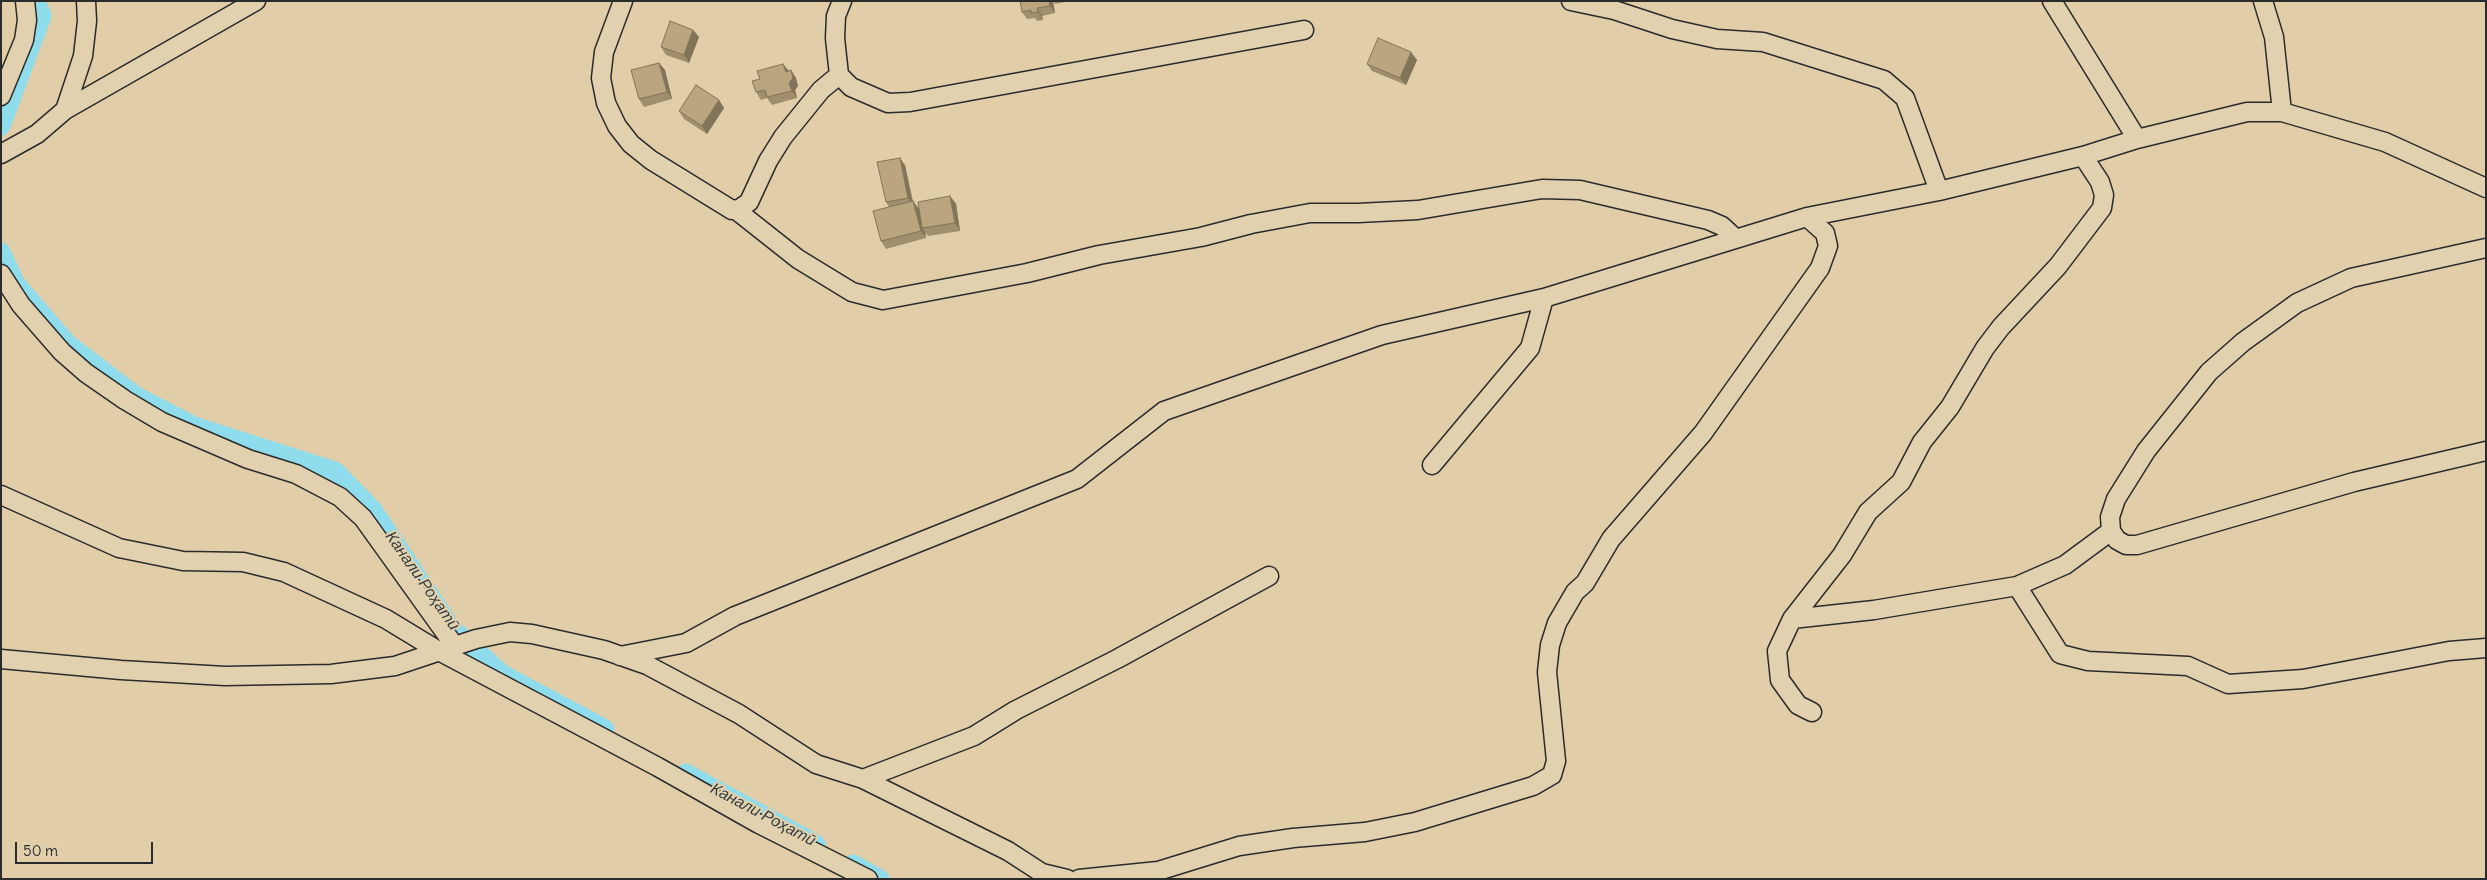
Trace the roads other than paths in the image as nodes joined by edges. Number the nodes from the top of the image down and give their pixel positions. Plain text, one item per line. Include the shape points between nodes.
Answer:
1 (25, 1) edge
2 (86, 1) edge
3 (256, 1) edge
4 (623, 1) edge
5 (842, 1) edge
6 (1571, 1) edge
7 (2052, 1) edge
8 (2263, 1) edge
9 (1304, 30) dead end
10 (839, 75) junction
11 (1, 96) edge
12 (66, 110) junction
13 (2282, 112) junction
14 (2137, 139) junction
15 (3, 153) edge
16 (2083, 156) junction
17 (2486, 188) edge
18 (1939, 191) junction
19 (736, 210) junction
20 (1807, 217) junction
21 (1735, 238) junction
22 (2486, 248) edge
23 (1, 274) edge
24 (1544, 298) junction
25 (2486, 451) edge
26 (1432, 465) dead end
27 (1, 495) edge
28 (2111, 531) junction
29 (1269, 576) dead end
30 (2017, 586) junction
31 (1792, 619) junction
32 (464, 642) junction
33 (2486, 648) edge
34 (437, 650) junction
35 (620, 656) junction
36 (1, 659) edge
37 (1812, 712) dead end
38 (863, 779) junction
39 (868, 879) edge
40 (1067, 879) edge
41 (1078, 879) edge

1 - 11 street via 28,20 24,40
2 - 12 street via 83,56
3 - 12 street
4 - 19 street via 604,52 601,78 606,103 616,126 651,160
5 - 10 street via 836,16 835,38
6 - 18 street via 1717,39 1763,42 1884,80 1905,98
7 - 14 street
8 - 13 street via 2274,37
9 - 10 street via 910,102 888,102 851,87
10 - 19 street via 821,90 783,137 749,202
12 - 15 street via 36,134
13 - 14 street via 2247,112
13 - 17 street via 2385,142
14 - 16 street
16 - 18 street
16 - 31 street via 2100,182 2104,195 2102,208 2058,266 1996,334 1950,407 1922,442 1901,482 1868,512 1842,555
18 - 20 street
19 - 21 street via 805,264 852,292 883,300 1310,213 1418,210 1542,188 1580,190 1708,220 1722,226
20 - 21 street
20 - 41 street via 1825,233 1828,246 1820,268 1703,433 1611,539 1558,623 1550,645 1547,672 1556,761 1552,775 1533,786 1415,822 1365,832 1239,846 1158,872
21 - 24 street
22 - 28 street via 2351,278 2297,304 2243,342 2209,372 2146,451 2116,499 2110,517
23 - 32 street via 21,305 62,352 125,400 188,434 248,459 296,474 340,497 363,518
24 - 26 street via 1530,348
24 - 35 street via 1382,335 1164,411 1077,479 735,616 686,643
25 - 28 street via 2354,482 2137,545 2126,545
27 - 34 street via 119,548 183,561 243,562 284,572 386,619
28 - 30 street via 2065,565
29 - 38 street via 1016,710 974,736
30 - 31 street via 1874,610
30 - 33 street via 2060,654 2088,661 2188,666 2228,684 2303,678 2449,651
31 - 37 street via 1777,651 1780,680 1798,704
32 - 34 street
32 - 35 street via 510,632 532,634
34 - 36 street via 394,666 331,674 224,676
34 - 39 street
35 - 38 street via 647,665 739,714 816,764
38 - 40 street via 1008,851 1042,873

